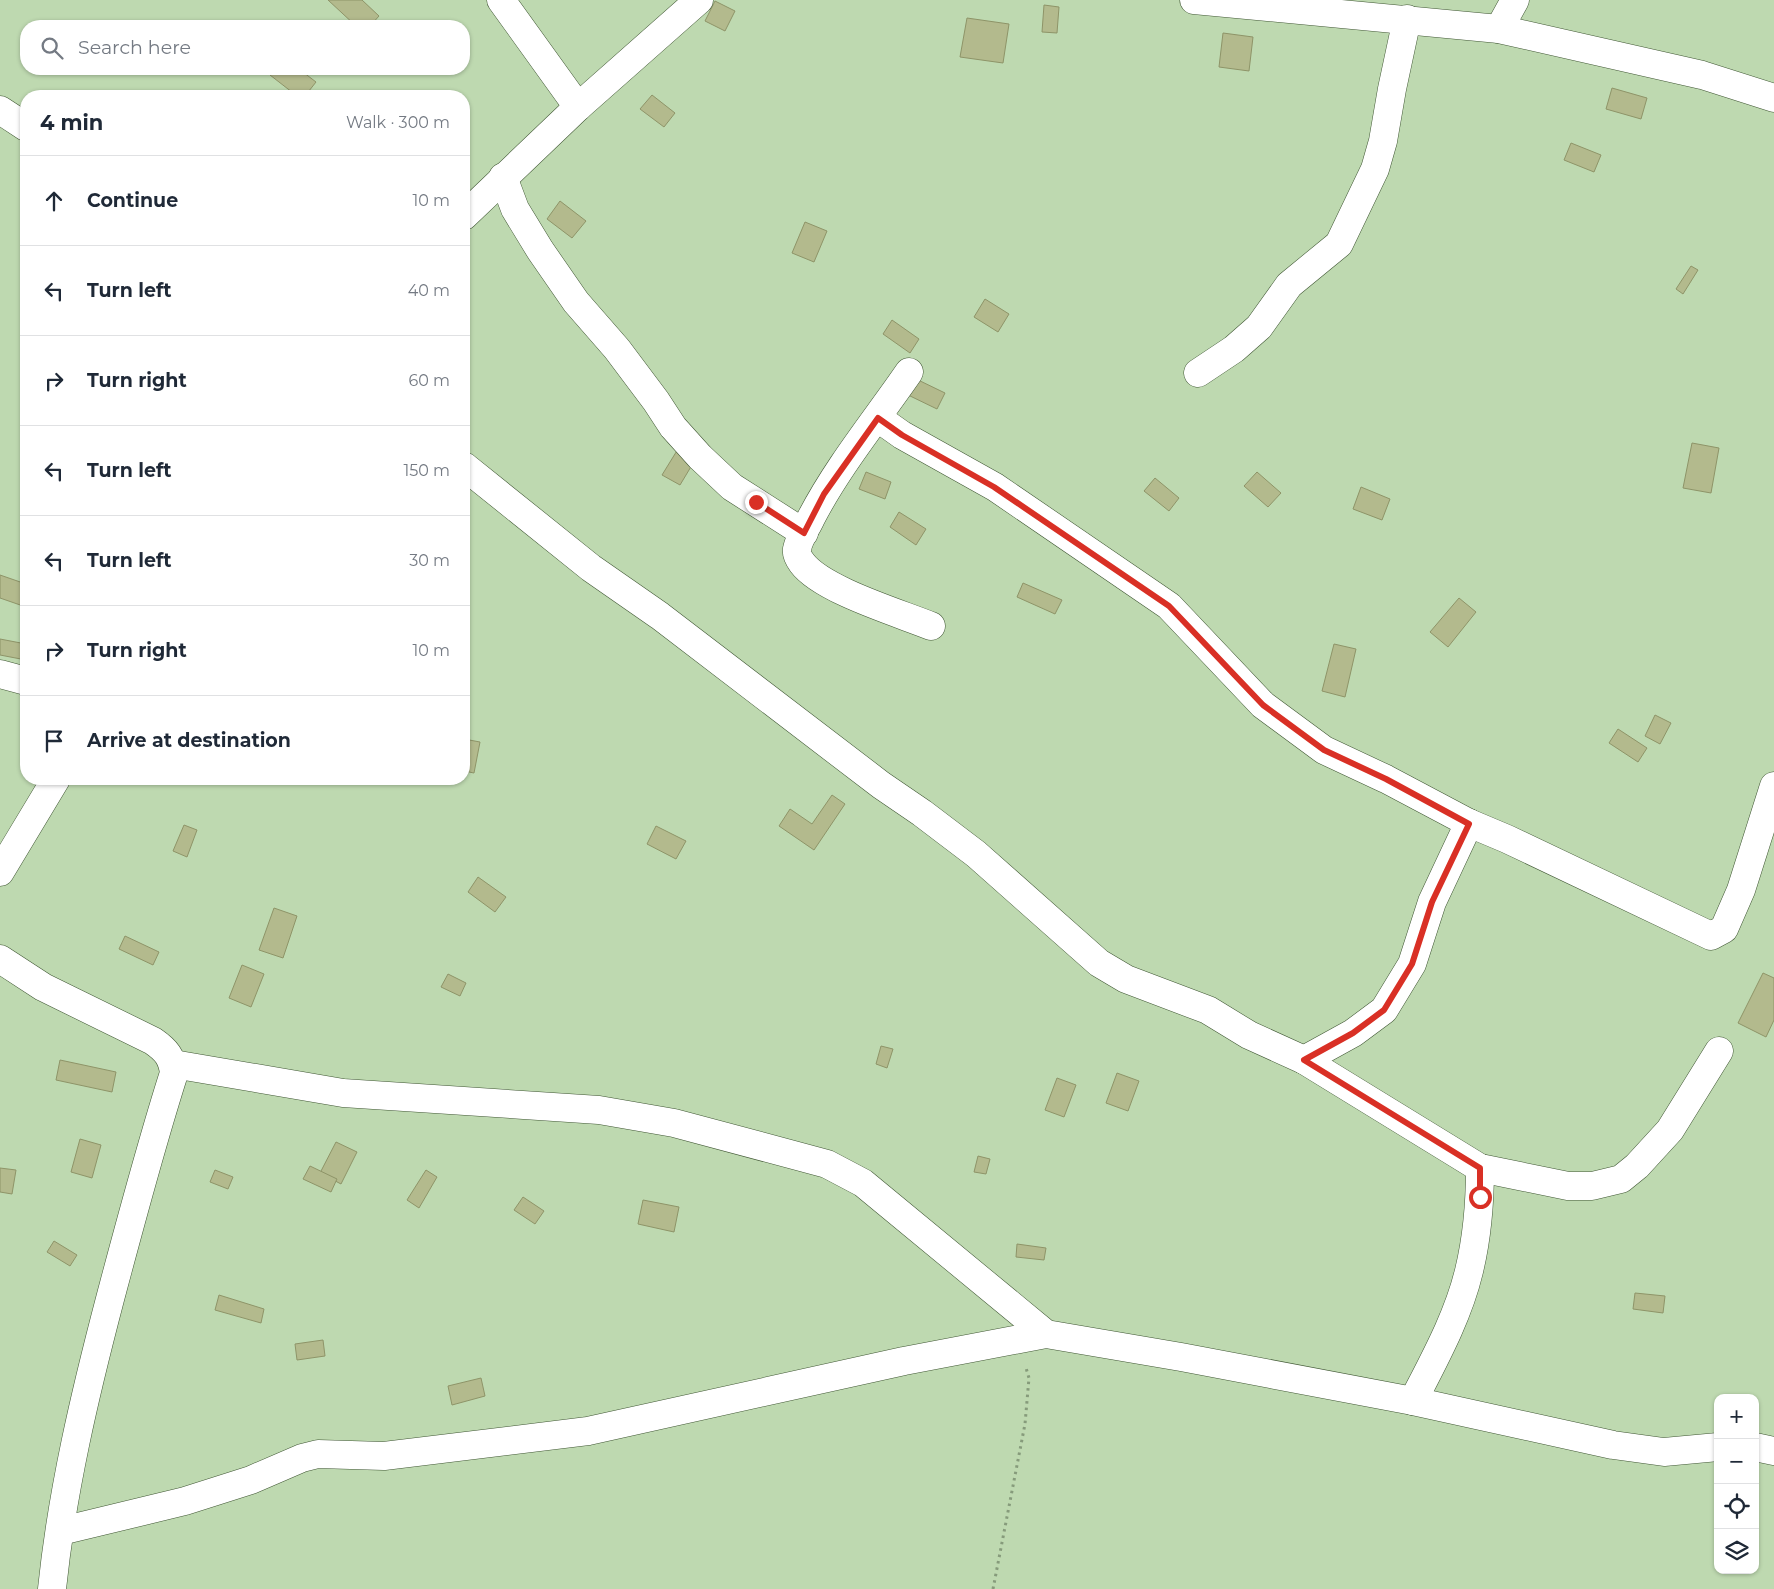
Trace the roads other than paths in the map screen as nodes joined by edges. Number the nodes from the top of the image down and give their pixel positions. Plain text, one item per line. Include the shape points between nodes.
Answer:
1 (501, 0) edge
2 (699, 0) edge
3 (1194, 0) edge
4 (1515, 0) edge
5 (1407, 19) junction
6 (1499, 29) junction
7 (1774, 98) edge
8 (578, 106) junction
9 (0, 110) edge
10 (17, 129) edge
11 (503, 178) junction
12 (470, 210) edge
13 (909, 372) dead end
14 (1198, 372) dead end
15 (878, 418) junction
16 (470, 471) edge
17 (804, 533) junction
18 (931, 626) dead end
19 (0, 674) edge
20 (20, 679) edge
21 (52, 785) edge
22 (1774, 786) edge
23 (1469, 824) junction
24 (0, 872) edge
25 (0, 959) edge
26 (1719, 1051) dead end
27 (1304, 1060) junction
28 (173, 1064) junction
29 (1480, 1168) junction
30 (1046, 1334) junction
31 (1413, 1401) junction
32 (1714, 1447) edge
33 (1759, 1448) edge
34 (1774, 1451) edge
35 (61, 1531) junction
36 (52, 1589) edge

1 - 8 street
2 - 8 street
3 - 5 street
4 - 6 street
5 - 6 street
5 - 14 street via 1381,151 1339,244 1289,285 1259,327 1234,350
6 - 7 street via 1702,75
8 - 11 street
9 - 10 street
11 - 12 street
11 - 17 street via 515,209 540,250 673,427 732,487
13 - 15 street
15 - 17 street via 824,494
15 - 23 street via 994,487 1169,606 1263,705 1324,750
16 - 27 street via 591,568 660,616 968,848 1099,963 1126,979 1208,1010 1249,1035
17 - 18 street via 797,555 813,573 846,592
19 - 20 street
21 - 24 street
22 - 23 street via 1742,890 1724,929 1711,936
23 - 27 street via 1432,902 1412,964 1384,1010 1353,1033
25 - 28 street via 43,987 153,1041 167,1051
26 - 29 street via 1670,1130 1621,1179 1592,1186 1568,1186
27 - 29 street
28 - 30 street via 343,1093 599,1110 674,1123 827,1164 863,1183
28 - 35 street via 174,1073 148,1156 94,1361 74,1447
29 - 31 street via 1476,1231 1469,1272 1446,1336
30 - 31 street
30 - 35 street via 588,1431 384,1456 318,1454 185,1501
31 - 32 street via 1622,1446 1664,1452
33 - 34 street
35 - 36 street

